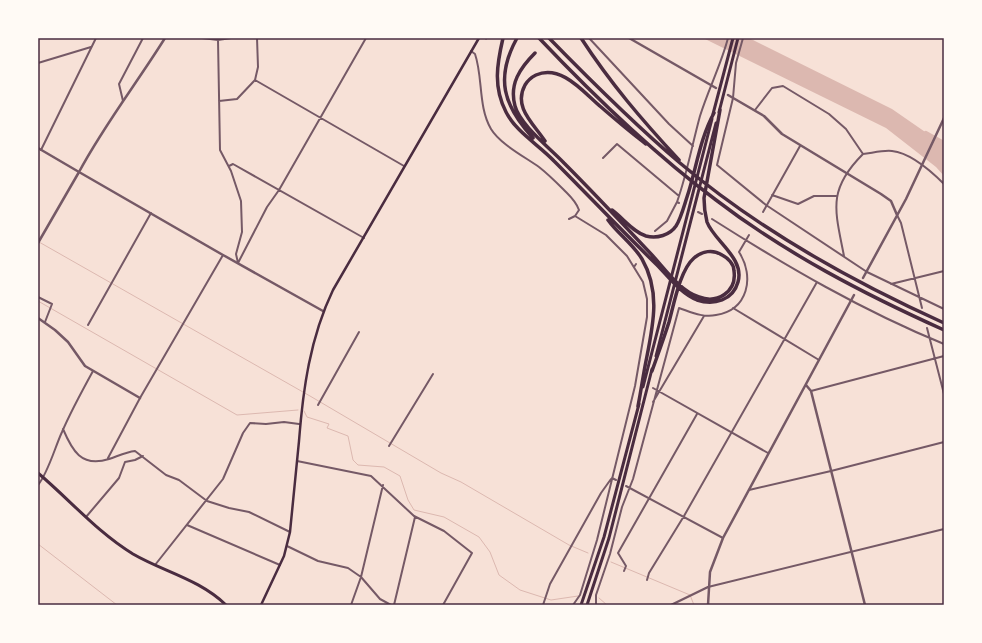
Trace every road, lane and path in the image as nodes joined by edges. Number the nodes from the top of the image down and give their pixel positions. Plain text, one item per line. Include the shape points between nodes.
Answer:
1 (96, 38) edge
2 (144, 38) edge
3 (165, 38) edge
4 (202, 38) edge
5 (231, 38) edge
6 (257, 38) edge
7 (366, 38) edge
8 (478, 38) edge
9 (503, 38) edge
10 (517, 38) edge
11 (539, 38) edge
12 (548, 38) edge
13 (581, 38) edge
14 (589, 38) edge
15 (629, 38) edge
16 (728, 38) edge
17 (733, 38) edge
18 (738, 38) edge
19 (743, 38) edge
20 (218, 40) junction
21 (91, 47) junction
22 (471, 51) junction
23 (535, 53) dead end
24 (38, 63) edge
25 (255, 80) junction
26 (711, 85) junction
27 (716, 88) dead end
28 (728, 95) dead end
29 (733, 98) junction
30 (123, 101) junction
31 (219, 101) junction
32 (720, 110) junction
33 (755, 110) junction
34 (714, 113) junction
35 (320, 117) junction
36 (944, 118) edge
37 (548, 146) junction
38 (693, 146) junction
39 (800, 146) junction
40 (39, 149) edge
41 (543, 149) junction
42 (864, 154) junction
43 (603, 158) dead end
44 (667, 160) junction
45 (682, 163) junction
46 (922, 164) junction
47 (229, 166) junction
48 (405, 166) junction
49 (79, 172) junction
50 (847, 173) junction
51 (944, 184) edge
52 (279, 190) junction
53 (772, 195) junction
54 (679, 196) junction
55 (836, 196) junction
56 (605, 205) junction
57 (766, 205) junction
58 (601, 210) junction
59 (698, 212) dead end
60 (763, 212) dead end
61 (151, 213) junction
62 (702, 214) dead end
63 (897, 215) junction
64 (576, 216) junction
65 (569, 219) dead end
66 (712, 219) dead end
67 (656, 231) dead end
68 (749, 235) dead end
69 (364, 238) junction
70 (746, 241) junction
71 (38, 243) edge
72 (223, 255) junction
73 (844, 256) junction
74 (238, 263) junction
75 (636, 264) dead end
76 (634, 267) junction
77 (664, 270) junction
78 (944, 270) edge
79 (867, 272) junction
80 (863, 278) dead end
81 (914, 279) junction
82 (817, 282) junction
83 (890, 284) junction
84 (691, 295) junction
85 (854, 295) dead end
86 (38, 297) edge
87 (919, 298) junction
88 (851, 301) junction
89 (733, 308) junction
90 (922, 308) dead end
91 (944, 309) edge
92 (323, 311) junction
93 (704, 316) junction
94 (38, 318) edge
95 (45, 322) junction
96 (944, 323) edge
97 (88, 325) dead end
98 (927, 328) dead end
99 (944, 330) edge
100 (360, 332) dead end
101 (930, 338) junction
102 (784, 339) junction
103 (944, 344) edge
104 (944, 356) edge
105 (935, 358) junction
106 (820, 361) junction
107 (93, 371) junction
108 (652, 371) junction
109 (433, 374) dead end
110 (806, 386) junction
111 (652, 388) dead end
112 (656, 390) junction
113 (811, 391) junction
114 (660, 393) junction
115 (944, 394) edge
116 (140, 398) junction
117 (653, 402) junction
118 (318, 405) dead end
119 (638, 406) junction
120 (697, 414) junction
121 (299, 424) junction
122 (63, 429) junction
123 (730, 432) junction
124 (944, 442) edge
125 (390, 446) dead end
126 (768, 453) junction
127 (143, 456) junction
128 (108, 459) junction
129 (297, 462) junction
130 (831, 471) junction
131 (38, 473) edge
132 (44, 478) junction
133 (612, 478) junction
134 (616, 480) dead end
135 (382, 485) junction
136 (38, 486) edge
137 (628, 486) junction
138 (748, 490) junction
139 (649, 498) junction
140 (207, 501) junction
141 (684, 516) junction
142 (415, 517) junction
143 (85, 518) junction
144 (188, 525) junction
145 (944, 528) edge
146 (290, 532) junction
147 (722, 538) junction
148 (287, 546) junction
149 (851, 552) junction
150 (280, 565) junction
151 (154, 566) junction
152 (624, 571) dead end
153 (361, 577) junction
154 (647, 580) dead end
155 (708, 587) junction
156 (226, 605) edge
157 (262, 605) edge
158 (351, 605) edge
159 (391, 605) edge
160 (394, 605) edge
161 (443, 605) edge
162 (543, 605) edge
163 (572, 605) edge
164 (581, 605) edge
165 (586, 605) edge
166 (596, 605) edge
167 (671, 605) edge
168 (708, 605) edge
169 (864, 605) edge

1 - 21 street
2 - 30 street via 119,84
3 - 30 street
4 - 20 street
5 - 20 street
6 - 25 street via 258,67
7 - 35 street
8 - 22 main road
9 - 41 highway via 497,67 500,98 516,126
10 - 41 highway via 508,53 505,67 506,96 520,122
11 - 44 highway via 603,103
12 - 45 highway via 640,128
13 - 45 highway via 604,74 628,104
14 - 38 street via 669,124
15 - 26 street
16 - 26 street
17 - 34 main road
18 - 32 main road
19 - 29 street via 736,63
20 - 31 street
21 - 24 street
21 - 40 street
22 - 48 main road
22 - 64 street via 475,54 480,68 490,128 513,149 549,175 576,203 579,210
23 - 37 highway via 522,67 512,94 515,108 522,120
25 - 31 street via 237,99
25 - 35 street
26 - 27 street
26 - 38 street
28 - 29 street
29 - 33 street
29 - 57 street via 717,165
30 - 49 street
31 - 47 street via 220,150
32 - 84 highway via 704,198 705,212 708,222 733,258 738,269 738,281 734,291 720,302 710,303
32 - 108 main road
33 - 39 street
33 - 42 street via 772,88 783,86 829,114 846,129
34 - 56 highway via 708,123 692,181 675,227 667,234 658,238 645,236
34 - 119 main road
35 - 48 street
35 - 52 street
36 - 46 street
37 - 44 highway via 523,111 521,92 527,82 540,74 550,73 569,80
37 - 56 highway
38 - 54 street
39 - 50 street
39 - 53 street
40 - 49 street
41 - 58 highway
42 - 46 street via 891,150
42 - 50 street
43 - 54 street via 617,144
44 - 99 highway via 718,202 792,251 868,294
45 - 96 highway via 771,230 874,290
46 - 51 street
46 - 63 street
47 - 52 street via 233,164
47 - 74 street via 241,201 242,232 236,254
48 - 69 main road
49 - 61 street
49 - 71 street
50 - 55 street
50 - 63 street via 891,202
52 - 69 street
52 - 74 street via 267,207
53 - 55 street via 798,204 814,196
53 - 57 street
54 - 67 street via 678,203 667,221
55 - 73 street
56 - 77 highway
57 - 60 street
57 - 73 street
58 - 77 highway
58 - 119 highway via 642,259 654,291 652,333
59 - 62 street
61 - 72 street
61 - 97 street
63 - 79 street
63 - 81 street
64 - 65 street
64 - 76 street via 606,235
66 - 70 street
68 - 70 street
69 - 92 main road
70 - 82 street
70 - 89 street via 739,252 745,261 748,282 740,302
72 - 74 street
72 - 116 street
73 - 79 street
74 - 92 street
75 - 76 street
76 - 133 street via 643,282 647,317 638,379
77 - 84 highway
78 - 81 street
79 - 80 street
79 - 83 street
81 - 83 street
81 - 87 street
82 - 88 street
82 - 102 street
83 - 87 street
84 - 108 highway via 710,300 725,295 732,288 734,280 734,270 730,261 722,254 713,251 703,252 687,266
85 - 88 street
86 - 95 street via 52,304
87 - 90 street
87 - 91 street
88 - 101 street
88 - 106 street
89 - 93 street via 724,313
89 - 102 street
92 - 121 main road via 312,351
93 - 112 street via 679,308
93 - 114 street
94 - 95 street
95 - 107 street via 68,342 82,364
98 - 101 street
100 - 118 street
101 - 103 street
101 - 105 street
102 - 106 street
102 - 123 street
104 - 105 street
105 - 113 street
105 - 115 street
106 - 110 street
107 - 116 street
107 - 122 street
108 - 165 main road via 609,538
109 - 125 street
110 - 113 street
110 - 126 street
111 - 112 street
112 - 114 street
112 - 117 street
113 - 130 street
114 - 117 street
114 - 120 street
116 - 128 street
117 - 137 street via 633,479
119 - 164 main road via 604,537
120 - 123 street
120 - 139 street
121 - 129 main road
121 - 140 street via 250,423 223,479
122 - 128 street via 71,446 81,458 95,461
122 - 132 street
123 - 126 street
123 - 141 street
124 - 130 street
126 - 138 street
127 - 128 street via 132,451
127 - 140 street via 166,475 179,480
127 - 143 street via 125,462 119,478
129 - 135 street via 371,476
129 - 146 main road
130 - 138 street
130 - 149 street
131 - 132 main road
132 - 136 street
132 - 143 main road
133 - 134 street
133 - 162 street via 550,584
133 - 163 street via 593,559 580,595
135 - 142 street
135 - 153 street
137 - 139 street
137 - 166 street via 596,595
138 - 147 street
139 - 141 street
139 - 152 street via 618,553 626,566
140 - 144 street
140 - 146 street via 249,512
141 - 147 street
141 - 154 street
142 - 160 street
142 - 161 street via 444,531 472,553
143 - 151 main road via 113,541
144 - 150 street
144 - 151 street
145 - 149 street
146 - 148 main road
147 - 155 street via 710,572
148 - 150 main road
148 - 153 street via 318,561 348,568
149 - 155 street
149 - 169 street
150 - 157 main road
151 - 156 main road via 203,587
153 - 158 street
153 - 159 street via 380,599
155 - 167 street
155 - 168 street

